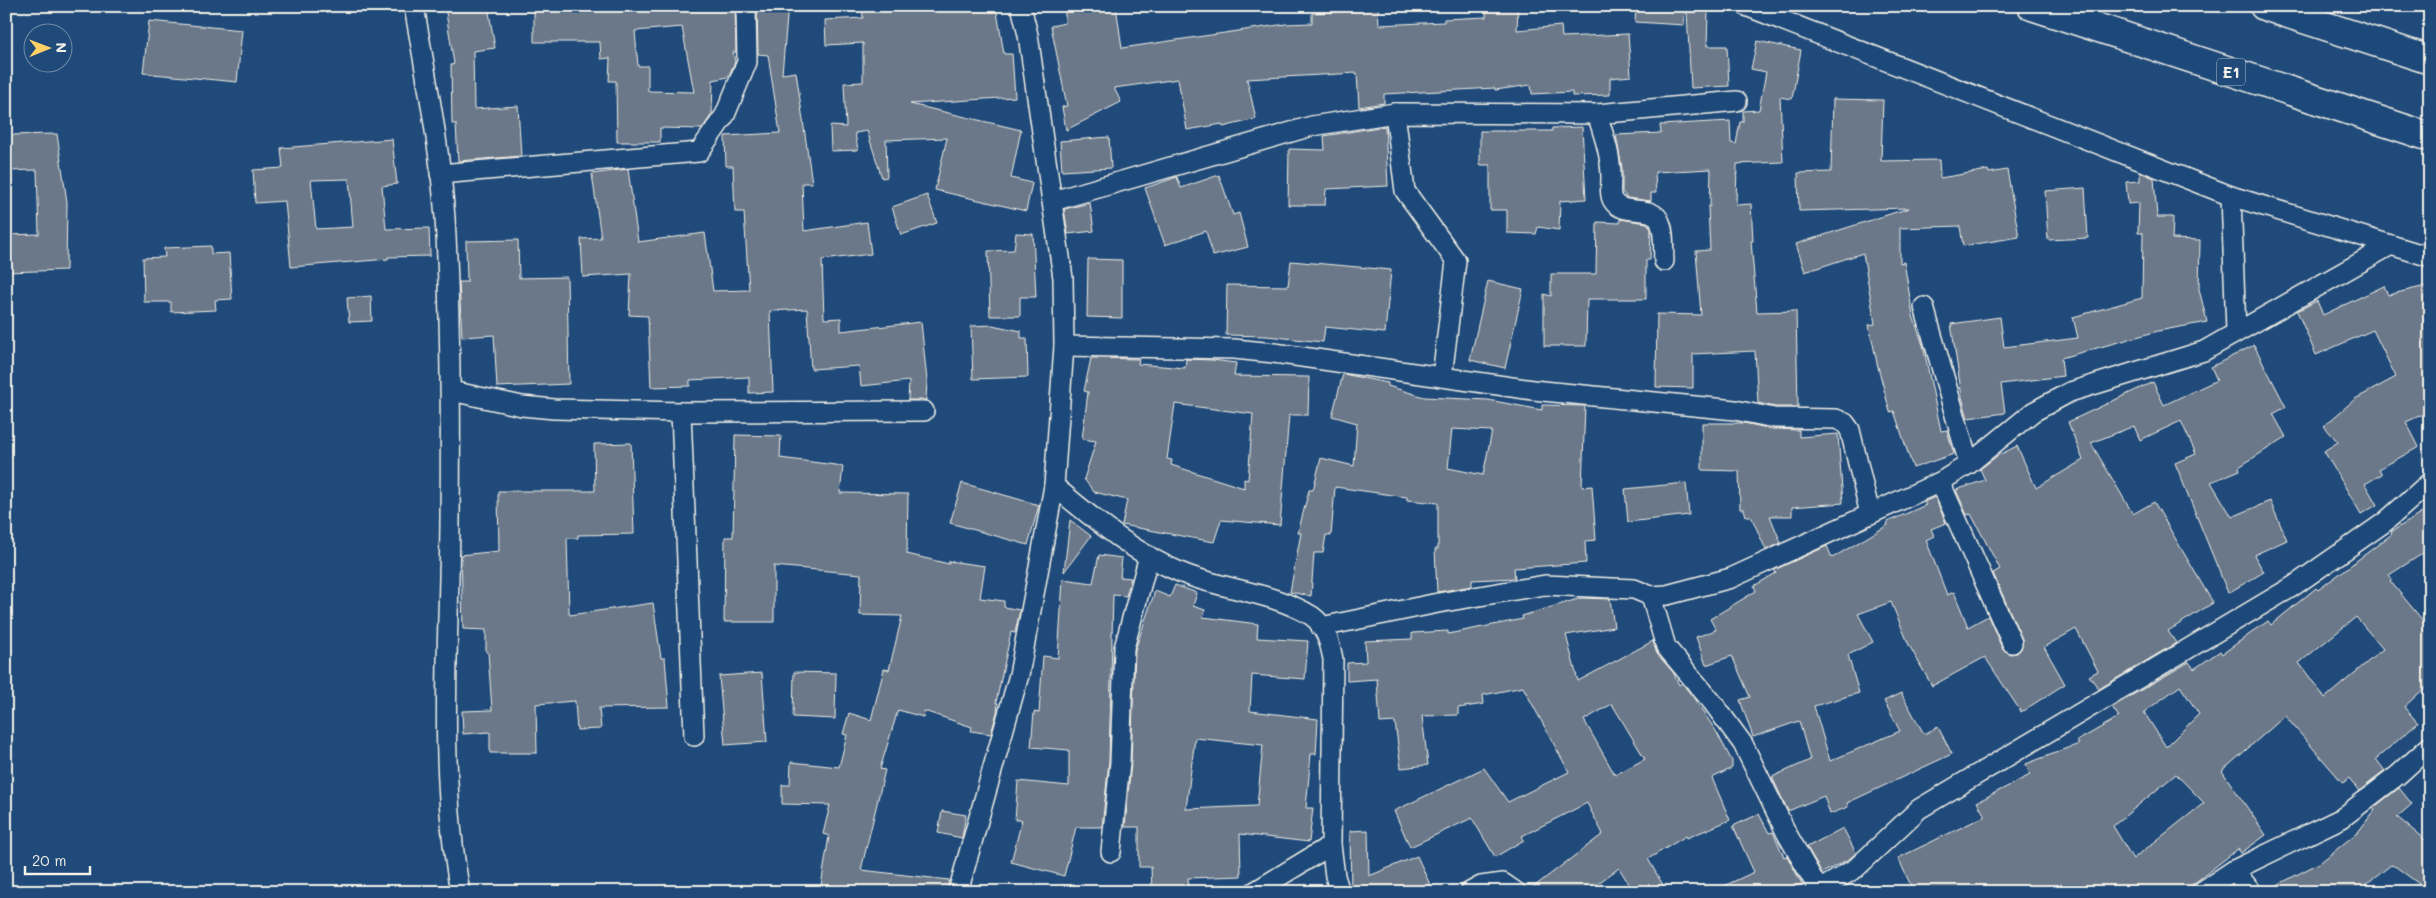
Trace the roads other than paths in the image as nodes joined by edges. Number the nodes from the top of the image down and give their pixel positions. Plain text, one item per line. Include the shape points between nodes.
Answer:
1 (414, 6) edge
2 (746, 6) edge
3 (1021, 6) edge
4 (1746, 6) edge
5 (2032, 6) edge
6 (2264, 6) edge
7 (2430, 60) edge
8 (1737, 101) dead end
9 (1395, 113) junction
10 (1597, 114) junction
11 (2430, 137) edge
12 (440, 174) junction
13 (2231, 196) junction
14 (1053, 201) junction
15 (2391, 245) junction
16 (2430, 257) edge
17 (1664, 261) dead end
18 (1924, 307) dead end
19 (2236, 331) junction
20 (1064, 346) junction
21 (1442, 377) junction
22 (451, 391) junction
23 (924, 411) dead end
24 (681, 412) junction
25 (1970, 464) junction
26 (1940, 482) junction
27 (2430, 482) edge
28 (1054, 486) junction
29 (1870, 514) junction
30 (1149, 556) junction
31 (1651, 596) junction
32 (1321, 627) junction
33 (2012, 643) dead end
34 (694, 736) dead end
35 (2430, 746) edge
36 (1331, 845) junction
37 (1111, 852) dead end
38 (2234, 870) junction
39 (1818, 891) edge
40 (460, 892) edge
41 (958, 892) edge
42 (1254, 892) edge
43 (1340, 892) edge
44 (1470, 892) edge
45 (1516, 892) edge
46 (2201, 892) edge
47 (2252, 892) edge

1 - 12 street
2 - 12 street via 746,62 725,115 699,152
3 - 14 street
4 - 13 street
5 - 11 highway, E1
6 - 7 highway
8 - 10 street
9 - 10 street
9 - 14 street via 1312,126
9 - 21 street via 1405,191 1456,261
10 - 17 street via 1611,162 1613,201 1621,208 1650,213 1658,218
12 - 22 street
13 - 15 street
13 - 19 street
14 - 20 street via 1063,278
15 - 16 street
15 - 19 street
18 - 25 street
19 - 25 street via 2204,351 2070,392 2033,412
20 - 21 street via 1242,350
20 - 28 street
21 - 29 street via 1533,390 1735,410 1774,418 1836,419 1850,430
22 - 24 street via 522,406
22 - 40 street via 446,684 449,796
23 - 24 street
24 - 34 street
25 - 26 street
26 - 29 street
26 - 33 street
27 - 39 street via 2385,522 2292,586 1919,809 1856,868
28 - 30 street via 1118,539
28 - 41 street via 1019,675
29 - 31 street via 1732,578
30 - 32 street via 1183,573 1288,604 1314,617
30 - 37 street via 1124,648 1120,762
31 - 32 street via 1634,589 1545,585
31 - 39 street via 1666,647 1713,702 1743,744
32 - 36 street via 1328,636 1333,659
35 - 38 street via 2342,818
36 - 42 street
36 - 43 street
38 - 46 street
38 - 47 street
44 - 45 street via 1481,886 1503,883

